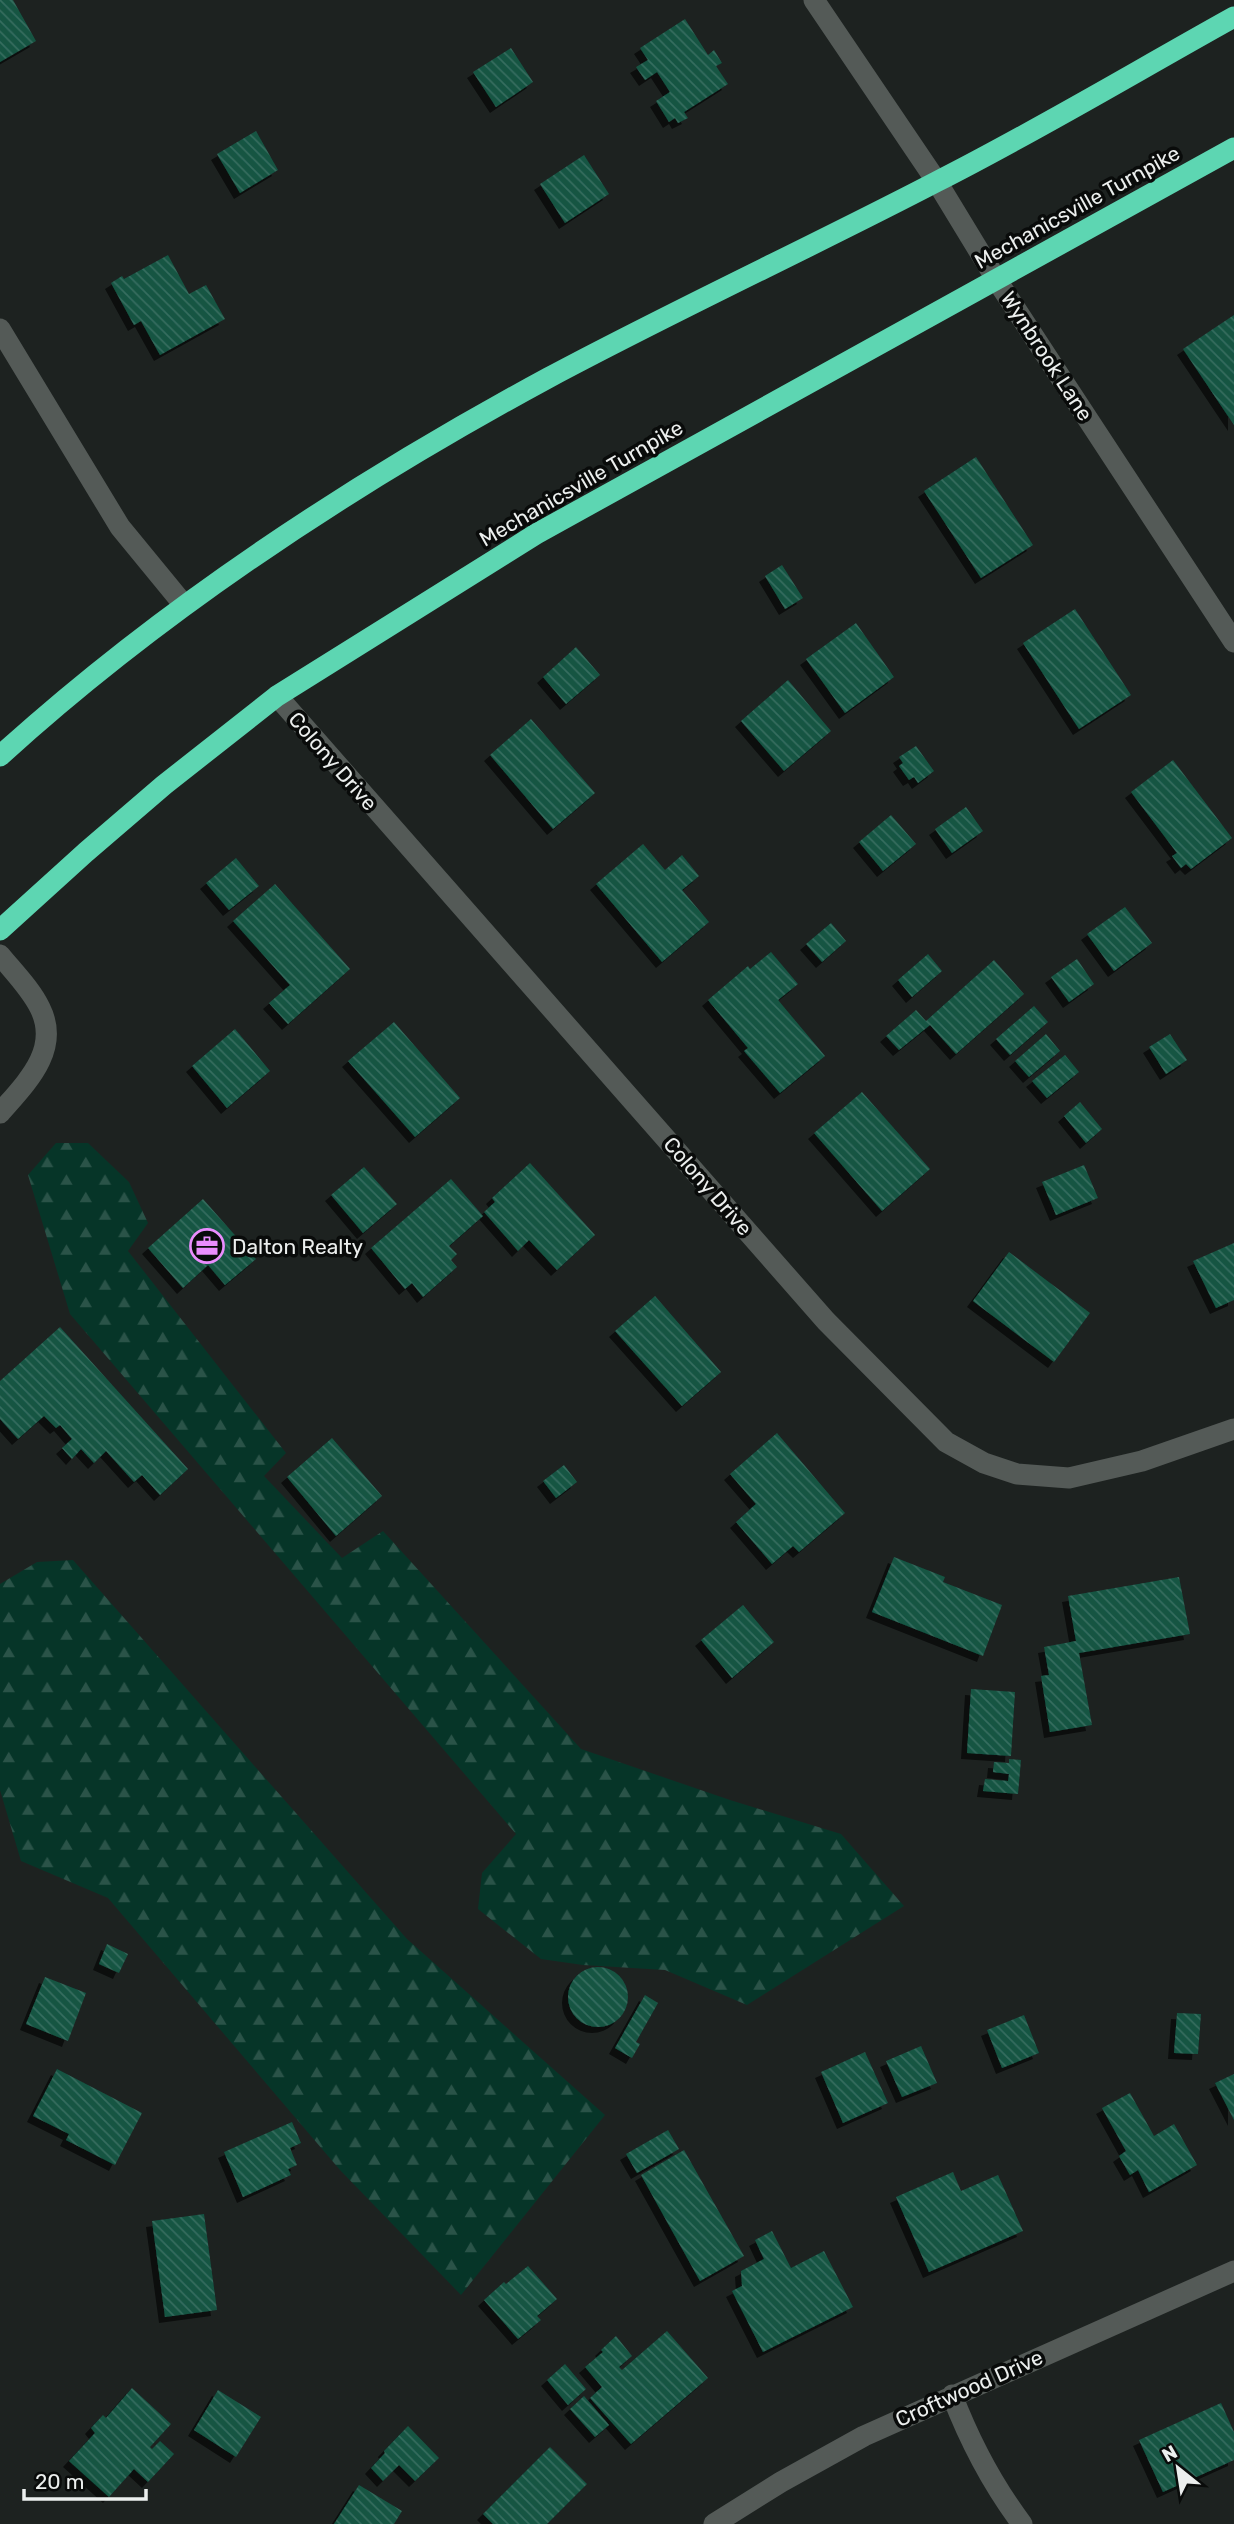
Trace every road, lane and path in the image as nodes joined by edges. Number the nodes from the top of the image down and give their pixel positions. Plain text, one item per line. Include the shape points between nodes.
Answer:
1 (814, 0) edge
2 (1234, 17) edge
3 (1234, 148) edge
4 (937, 182) junction
5 (996, 279) junction
6 (0, 329) edge
7 (184, 605) junction
8 (1234, 642) edge
9 (277, 696) junction
10 (0, 756) edge
11 (0, 930) edge
12 (0, 955) edge
13 (0, 1113) edge
14 (1234, 1429) edge
15 (1234, 2271) edge
16 (952, 2395) junction
17 (714, 2524) edge
18 (1022, 2524) edge

1 - 4 street, Wynbrook Lane
2 - 4 highway
3 - 5 highway, Mechanicsville Turnpike
4 - 5 street, Wynbrook Lane
4 - 7 highway via 546,379 413,454
5 - 8 street, Wynbrook Lane
5 - 9 highway, Mechanicsville Turnpike via 536,534
6 - 7 street via 120,527
7 - 10 highway
9 - 11 highway, Mechanicsville Turnpike via 154,794
9 - 14 street, Colony Drive via 826,1321 946,1442 984,1463 1017,1474 1069,1478 1142,1461
12 - 13 street via 40,1007 47,1030 44,1055
15 - 16 street, Croftwood Drive
16 - 17 street, Croftwood Drive via 864,2436
16 - 18 street via 997,2490

